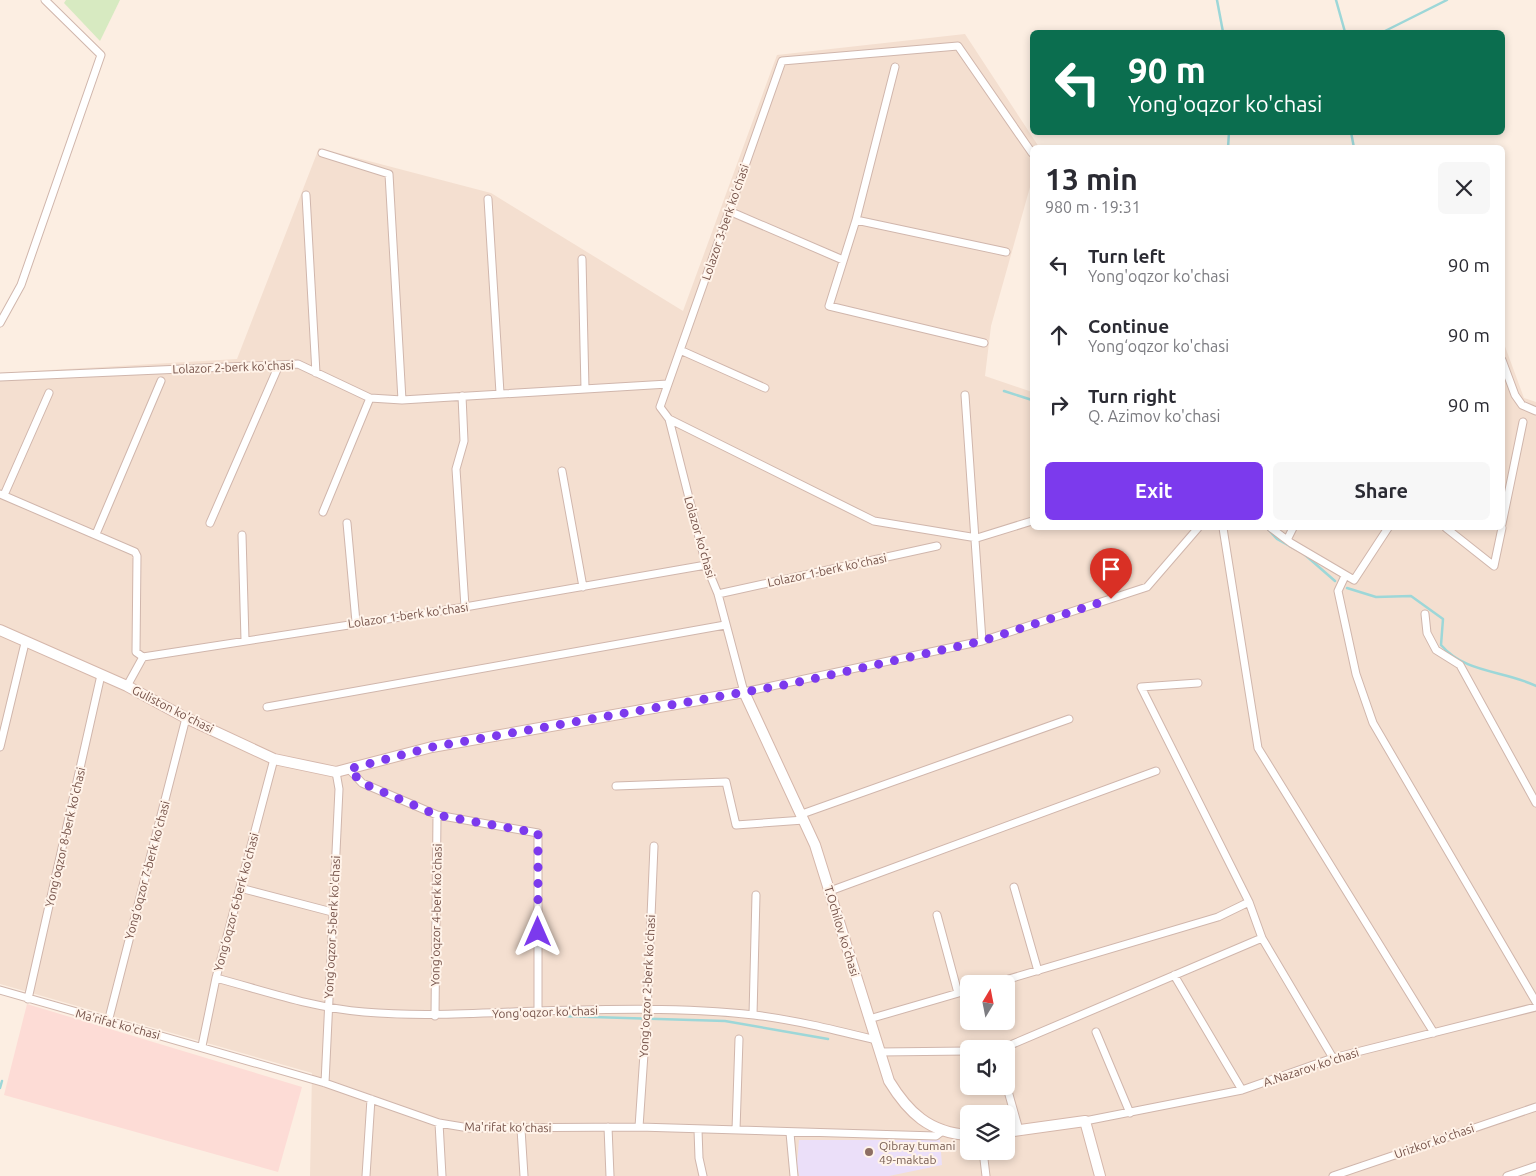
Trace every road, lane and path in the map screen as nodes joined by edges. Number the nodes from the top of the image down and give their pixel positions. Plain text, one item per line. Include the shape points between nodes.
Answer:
1 (45, 0) edge
2 (895, 67) dead end
3 (1030, 150) edge
4 (322, 153) dead end
5 (306, 195) dead end
6 (488, 200) dead end
7 (729, 211) junction
8 (856, 220) junction
9 (1006, 252) dead end
10 (582, 259) dead end
11 (843, 260) junction
12 (0, 323) edge
13 (984, 343) dead end
14 (680, 350) junction
15 (279, 365) junction
16 (1505, 368) edge
17 (316, 373) junction
18 (0, 377) edge
19 (161, 381) dead end
20 (668, 384) junction
21 (765, 388) dead end
22 (585, 389) junction
23 (49, 393) dead end
24 (500, 393) junction
25 (965, 395) dead end
26 (462, 396) junction
27 (370, 398) junction
28 (402, 400) junction
29 (1536, 411) edge
30 (669, 419) junction
31 (1523, 422) dead end
32 (562, 471) dead end
33 (2, 494) edge
34 (1505, 511) edge
35 (323, 512) dead end
36 (347, 522) dead end
37 (1030, 522) edge
38 (210, 523) dead end
39 (1196, 530) edge
40 (1224, 530) edge
41 (1274, 530) edge
42 (1292, 530) edge
43 (1387, 530) edge
44 (1449, 530) edge
45 (1501, 530) edge
46 (96, 534) junction
47 (242, 535) dead end
48 (977, 538) junction
49 (1287, 540) junction
50 (937, 546) dead end
51 (706, 565) junction
52 (1345, 576) junction
53 (583, 587) junction
54 (718, 594) junction
55 (465, 607) junction
56 (1425, 614) dead end
57 (356, 622) junction
58 (725, 625) junction
59 (0, 630) edge
60 (245, 640) junction
61 (982, 641) junction
62 (25, 643) junction
63 (143, 657) junction
64 (101, 675) junction
65 (1198, 682) dead end
66 (127, 686) junction
67 (744, 692) junction
68 (267, 707) dead end
69 (186, 718) junction
70 (1069, 719) dead end
71 (0, 747) edge
72 (274, 760) junction
73 (349, 769) junction
74 (1156, 770) dead end
75 (336, 772) junction
76 (616, 786) dead end
77 (1536, 803) edge
78 (437, 815) junction
79 (803, 817) junction
80 (654, 846) dead end
81 (1014, 887) dead end
82 (240, 888) junction
83 (830, 891) junction
84 (756, 895) dead end
85 (1249, 902) junction
86 (332, 912) junction
87 (937, 915) dead end
88 (1262, 938) junction
89 (1038, 971) junction
90 (1174, 975) junction
91 (216, 978) junction
92 (1015, 978) edge
93 (0, 990) edge
94 (958, 993) joint
95 (28, 999) junction
96 (1536, 1002) edge
97 (1536, 1007) edge
98 (327, 1008) junction
99 (647, 1010) junction
100 (538, 1011) junction
101 (753, 1015) junction
102 (435, 1016) junction
103 (869, 1019) junction
104 (108, 1022) junction
105 (1096, 1032) dead end
106 (1434, 1032) junction
107 (740, 1039) dead end
108 (876, 1040) junction
109 (1015, 1043) edge
110 (202, 1046) junction
111 (960, 1051) edge
112 (880, 1052) junction
113 (1333, 1058) junction
114 (325, 1083) junction
115 (1242, 1090) junction
116 (1009, 1095) edge
117 (371, 1099) junction
118 (1536, 1107) edge
119 (1130, 1112) junction
120 (1085, 1121) junction
121 (439, 1123) junction
122 (608, 1127) junction
123 (639, 1127) junction
124 (521, 1129) junction
125 (698, 1130) junction
126 (736, 1130) junction
127 (944, 1130) junction
128 (1019, 1130) junction
129 (1015, 1131) edge
130 (790, 1133) junction
131 (960, 1133) edge
132 (984, 1160) edge
133 (1536, 1166) edge
134 (366, 1176) edge
135 (442, 1176) edge
136 (524, 1176) edge
137 (610, 1176) edge
138 (703, 1176) edge
139 (794, 1176) edge
140 (986, 1176) edge
141 (1100, 1176) edge
142 (1333, 1176) edge
143 (1507, 1176) edge

1 - 12 street via 101,55 21,285
2 - 8 street
3 - 7 street, Lolazor 3-berk ko'chasi via 958,46 782,60
4 - 28 street via 389,174
5 - 17 street
6 - 24 street
7 - 11 street
7 - 14 street, Lolazor 3-berk ko'chasi
8 - 9 street
8 - 11 street
10 - 22 street
11 - 13 street via 830,306
14 - 20 street, Lolazor 3-berk ko'chasi
14 - 21 street
15 - 17 street, Lolazor 2-berk ko'chasi via 298,364
15 - 18 street, Lolazor 2-berk ko'chasi
15 - 38 street
16 - 29 street via 1522,405
17 - 27 street, Lolazor 2-berk ko'chasi
19 - 46 street
20 - 22 street, Lolazor 2-berk ko'chasi
20 - 30 street, Lolazor ko'chasi via 660,408
22 - 24 street, Lolazor 2-berk ko'chasi
23 - 33 street
24 - 26 street, Lolazor 2-berk ko'chasi
25 - 48 street
26 - 28 street, Lolazor 2-berk ko'chasi
26 - 55 street via 464,441 456,469
27 - 28 street, Lolazor 2-berk ko'chasi
27 - 35 street
30 - 48 street via 874,522
30 - 51 street, Lolazor ko'chasi
31 - 34 street
32 - 53 street
33 - 46 street
36 - 57 street
37 - 48 street
39 - 61 street via 1147,587
40 - 106 street via 1258,748
41 - 49 street
42 - 49 street
43 - 52 street via 1354,580
44 - 45 street via 1494,566
46 - 63 street via 132,550 137,556 136,652
47 - 60 street
48 - 61 street
49 - 52 street
50 - 54 street, Lolazor 1-berk ko'chasi
51 - 53 street, Lolazor 1-berk ko'chasi
51 - 54 street, Lolazor ko'chasi
52 - 96 street via 1338,591 1356,674 1373,723
53 - 55 street, Lolazor 1-berk ko'chasi
54 - 58 street, Lolazor ko'chasi
55 - 57 street, Lolazor 1-berk ko'chasi
56 - 77 street via 1426,634 1436,650 1460,665
57 - 60 street, Lolazor 1-berk ko'chasi
58 - 67 street, Lolazor ko'chasi
58 - 68 street
59 - 62 main road, Guliston ko'chasi
60 - 63 street, Lolazor 1-berk ko'chasi
61 - 67 street
62 - 64 main road, Guliston ko'chasi
62 - 71 street
63 - 66 street
64 - 66 main road, Guliston ko'chasi
64 - 95 street, Yong‘oqzor 8-berk ko'chasi
65 - 85 street via 1141,687
66 - 69 main road, Guliston ko'chasi
67 - 73 main road, Guliston ko'chasi via 432,747
67 - 79 main road, T.Ochilov ko'chasi
69 - 72 main road, Guliston ko'chasi
69 - 104 street, Yong‘oqzor 7-berk ko'chasi
70 - 79 street
72 - 75 main road, Guliston ko'chasi
72 - 82 street, Yong‘oqzor 6-berk ko'chasi
73 - 75 main road, Guliston ko'chasi
73 - 78 street via 362,783
74 - 83 street
75 - 86 street, Yong‘oqzor 5-berk ko'chasi via 339,789
76 - 79 street via 726,782 736,825
78 - 100 street via 538,833
78 - 102 street, Yong‘oqzor 4-berk ko'chasi
79 - 83 main road, T.Ochilov ko'chasi
80 - 99 street, Yong‘oqzor 2-berk ko'chasi
81 - 89 street
82 - 86 street
82 - 91 street, Yong‘oqzor 6-berk ko'chasi
83 - 103 main road, T.Ochilov ko'chasi
84 - 101 street
85 - 88 street
85 - 89 street via 1218,918
86 - 98 street, Yong‘oqzor 5-berk ko'chasi
87 - 94 street
88 - 90 street
88 - 113 street
89 - 92 street
90 - 109 street
90 - 115 street
91 - 98 street, Yong'oqzor ko'chasi
91 - 110 street, Yong‘oqzor 6-berk ko'chasi
93 - 95 street, Ma'rifat ko'chasi
94 - 103 street
95 - 104 street, Ma'rifat ko'chasi
97 - 106 street, A.Nazarov ko'chasi
98 - 102 street, Yong'oqzor ko'chasi
98 - 114 street, Yong‘oqzor 5-berk ko'chasi
99 - 100 street, Yong'oqzor ko'chasi
99 - 101 street, Yong'oqzor ko'chasi
99 - 123 street, Yong‘oqzor 2-berk ko'chasi
100 - 102 street, Yong'oqzor ko'chasi
101 - 108 street, Yong'oqzor ko'chasi via 814,1024
103 - 108 main road, T.Ochilov ko'chasi
104 - 110 street, Ma'rifat ko'chasi
105 - 119 street
106 - 113 street, A.Nazarov ko'chasi
107 - 126 street
108 - 112 main road, T.Ochilov ko'chasi
110 - 114 street, Ma'rifat ko'chasi
111 - 112 street
112 - 127 main road, T.Ochilov ko'chasi via 889,1081 904,1105 918,1119
113 - 115 street, A.Nazarov ko'chasi
114 - 117 street, Ma'rifat ko'chasi
115 - 119 street, A.Nazarov ko'chasi
116 - 128 street
117 - 121 street, Ma'rifat ko'chasi
117 - 134 street
118 - 142 street, Urizkor ko'chasi
119 - 120 street, A.Nazarov ko'chasi
120 - 128 main road
120 - 141 main road
121 - 124 street, Ma'rifat ko'chasi via 469,1128
121 - 135 street
122 - 123 street, Ma'rifat ko'chasi
122 - 124 street, Ma'rifat ko'chasi
122 - 137 street
123 - 125 street, Ma'rifat ko'chasi
124 - 136 street
125 - 126 street, Ma'rifat ko'chasi
125 - 138 street
126 - 130 street, Ma'rifat ko'chasi
127 - 130 street, Ma'rifat ko'chasi via 936,1136
127 - 131 main road, T.Ochilov ko'chasi
128 - 129 main road
130 - 139 street
132 - 140 street
133 - 143 street

